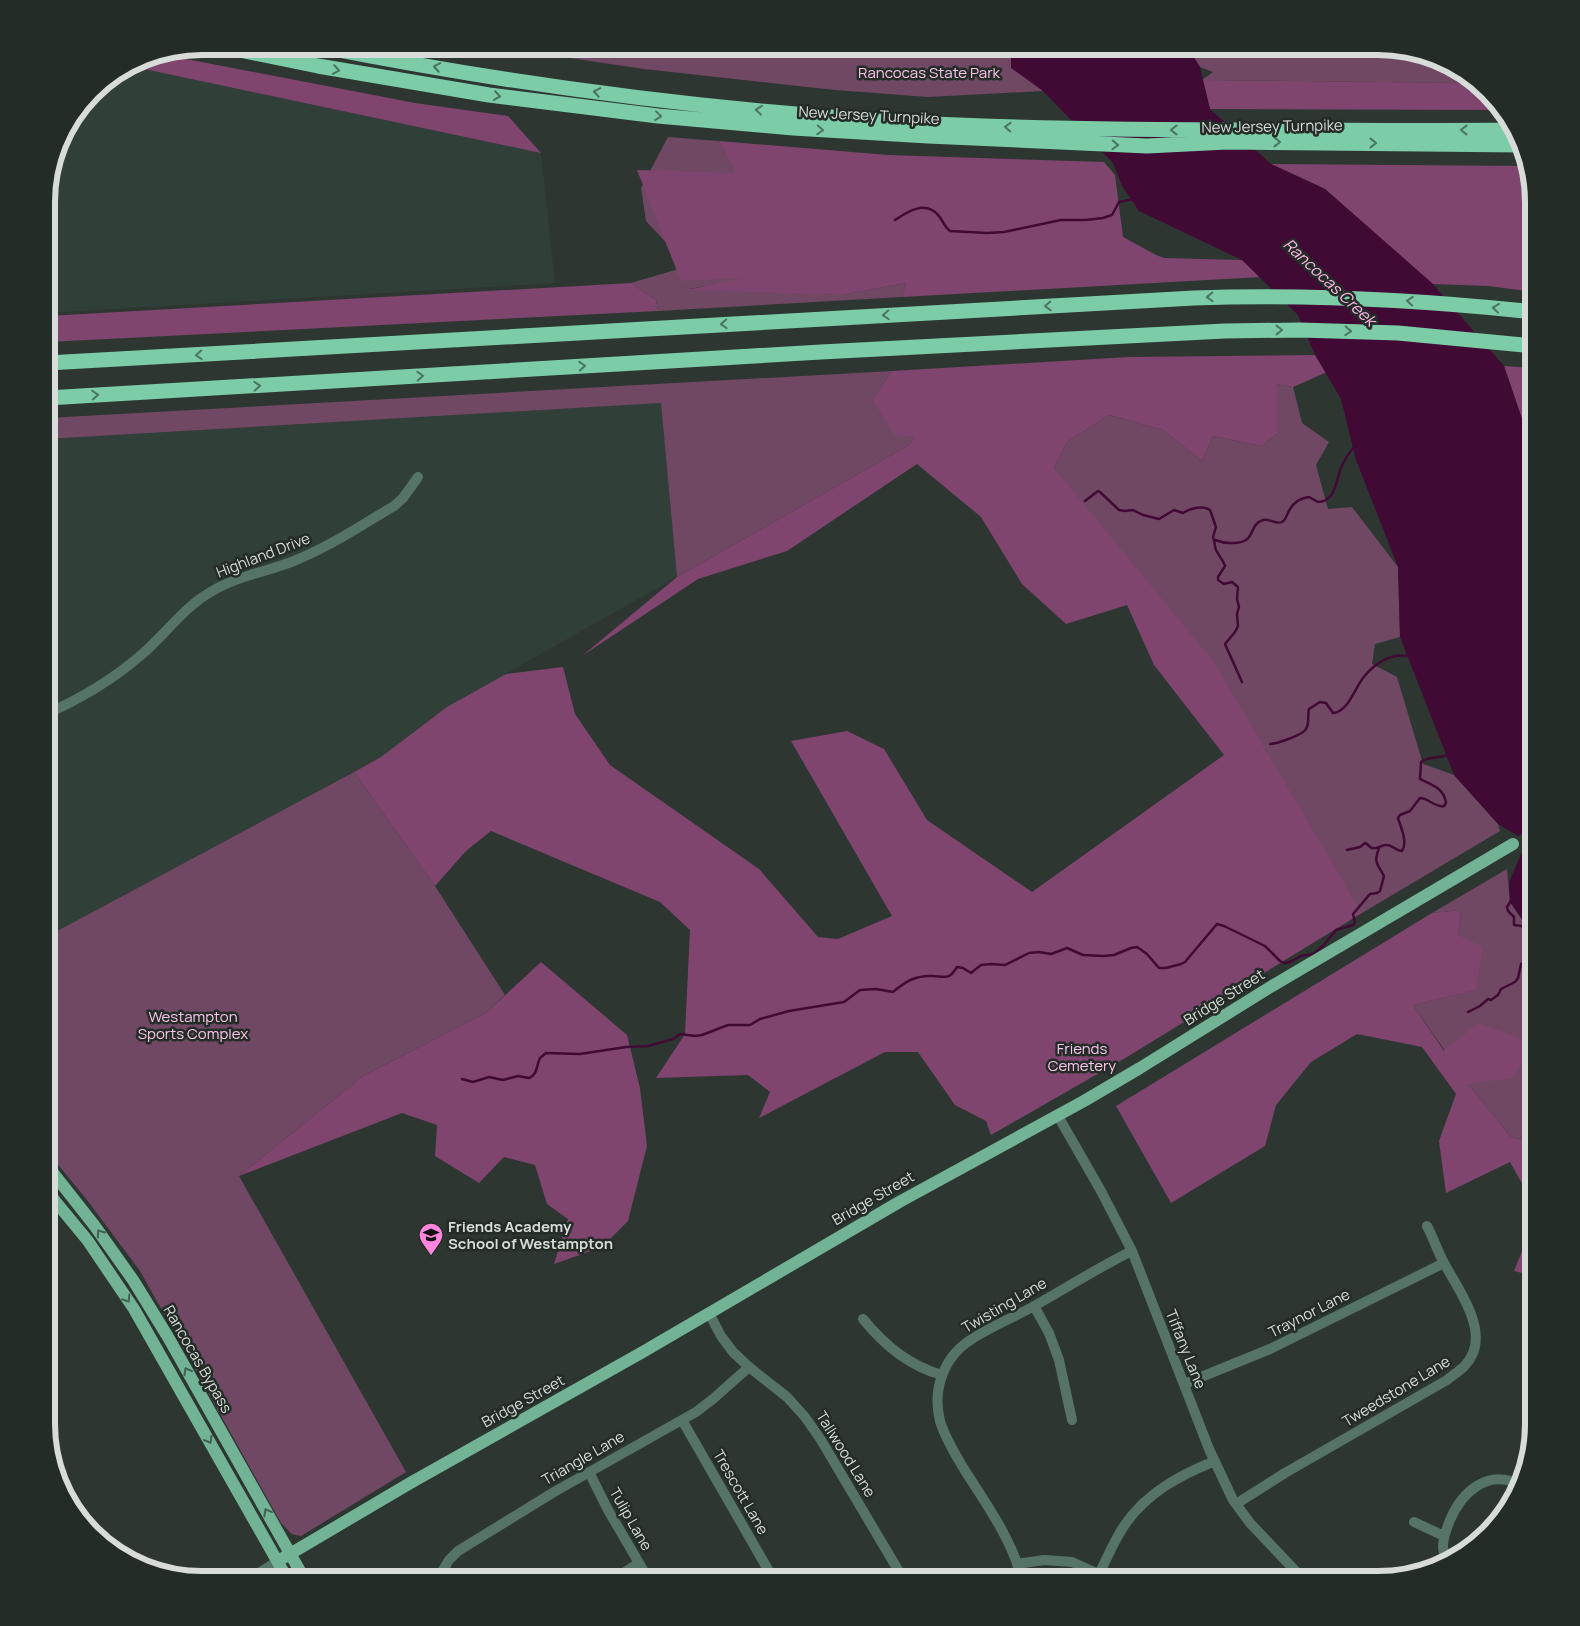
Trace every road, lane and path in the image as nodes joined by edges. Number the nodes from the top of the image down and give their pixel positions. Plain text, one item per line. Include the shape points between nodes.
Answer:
1 (264, 55) edge
2 (370, 55) edge
3 (1506, 130) edge
4 (1513, 145) edge
5 (1525, 311) edge
6 (1525, 345) edge
7 (55, 362) edge
8 (55, 397) edge
9 (418, 478) dead end
10 (55, 710) edge
11 (1513, 844) dead end
12 (1058, 1116) junction
13 (55, 1175) edge
14 (55, 1201) edge
15 (1427, 1226) dead end
16 (1132, 1250) junction
17 (1444, 1263) junction
18 (1034, 1306) junction
19 (709, 1313) junction
20 (863, 1318) dead end
21 (749, 1367) junction
22 (942, 1374) junction
23 (1184, 1384) junction
24 (682, 1420) junction
25 (1072, 1420) dead end
26 (1214, 1461) junction
27 (589, 1472) junction
28 (1513, 1482) edge
29 (1236, 1504) junction
30 (1414, 1522) dead end
31 (1444, 1536) junction
32 (290, 1554) junction
33 (1444, 1555) edge
34 (278, 1561) junction
35 (640, 1563) junction
36 (1017, 1564) junction
37 (264, 1571) edge
38 (283, 1571) edge
39 (300, 1571) edge
40 (442, 1571) edge
41 (627, 1571) edge
42 (645, 1571) edge
43 (769, 1571) edge
44 (899, 1571) edge
45 (1019, 1571) edge
46 (1093, 1571) edge
47 (1101, 1571) edge
48 (1295, 1571) edge

1 -> 4 highway, New Jersey Turnpike via 421,84 600,110 793,128 1147,146 1227,142
3 -> 2 highway, New Jersey Turnpike via 1057,128 916,123 639,98
5 -> 7 highway via 1382,299 1176,298
8 -> 6 highway via 1191,332 1327,330
9 - 10 street, Highland Drive via 394,506 320,549 294,561 240,577 208,593 123,669 86,695
11 - 12 main road, Bridge Street
12 - 16 street, Tiffany Lane
12 - 19 main road, Bridge Street via 901,1201
32 -> 13 main road, Rancocas Bypass via 133,1280
14 -> 34 main road, Rancocas Bypass via 88,1241 134,1309
15 - 17 street, Tweedstone Lane
16 - 18 street, Twisting Lane
16 - 23 street, Tiffany Lane
17 - 23 street, Traynor Lane via 1270,1349
17 - 29 street, Tweedstone Lane via 1467,1306 1476,1336 1473,1354 1462,1370
18 - 22 street, Twisting Lane via 967,1342 954,1353
18 - 25 street via 1059,1360
19 - 21 street, Tallwood Lane via 721,1336
19 - 32 main road, Bridge Street
20 - 22 street via 902,1357
21 - 24 street, Triangle Lane via 705,1406
21 - 44 street, Tallwood Lane via 787,1397 805,1417
22 - 36 street, Twisting Lane via 938,1401 940,1423
23 - 26 street, Tiffany Lane
24 - 27 street, Triangle Lane
24 - 43 street, Trescott Lane
26 - 29 street, Tiffany Lane
26 - 47 street via 1183,1474 1144,1502 1124,1526
27 - 35 street, Tulip Lane
27 - 40 street, Triangle Lane via 458,1551
28 - 31 street via 1495,1480 1472,1488 1460,1502
29 - 48 street, Tiffany Lane
30 - 31 street
31 - 33 street
32 - 34 main road, Bridge Street
32 - 39 main road, Rancocas Bypass
34 - 37 street, Bridge Street
34 - 38 main road, Rancocas Bypass
35 - 41 street
35 - 42 street, Tulip Lane
36 - 45 street, Twisting Lane
36 - 46 street via 1063,1561

